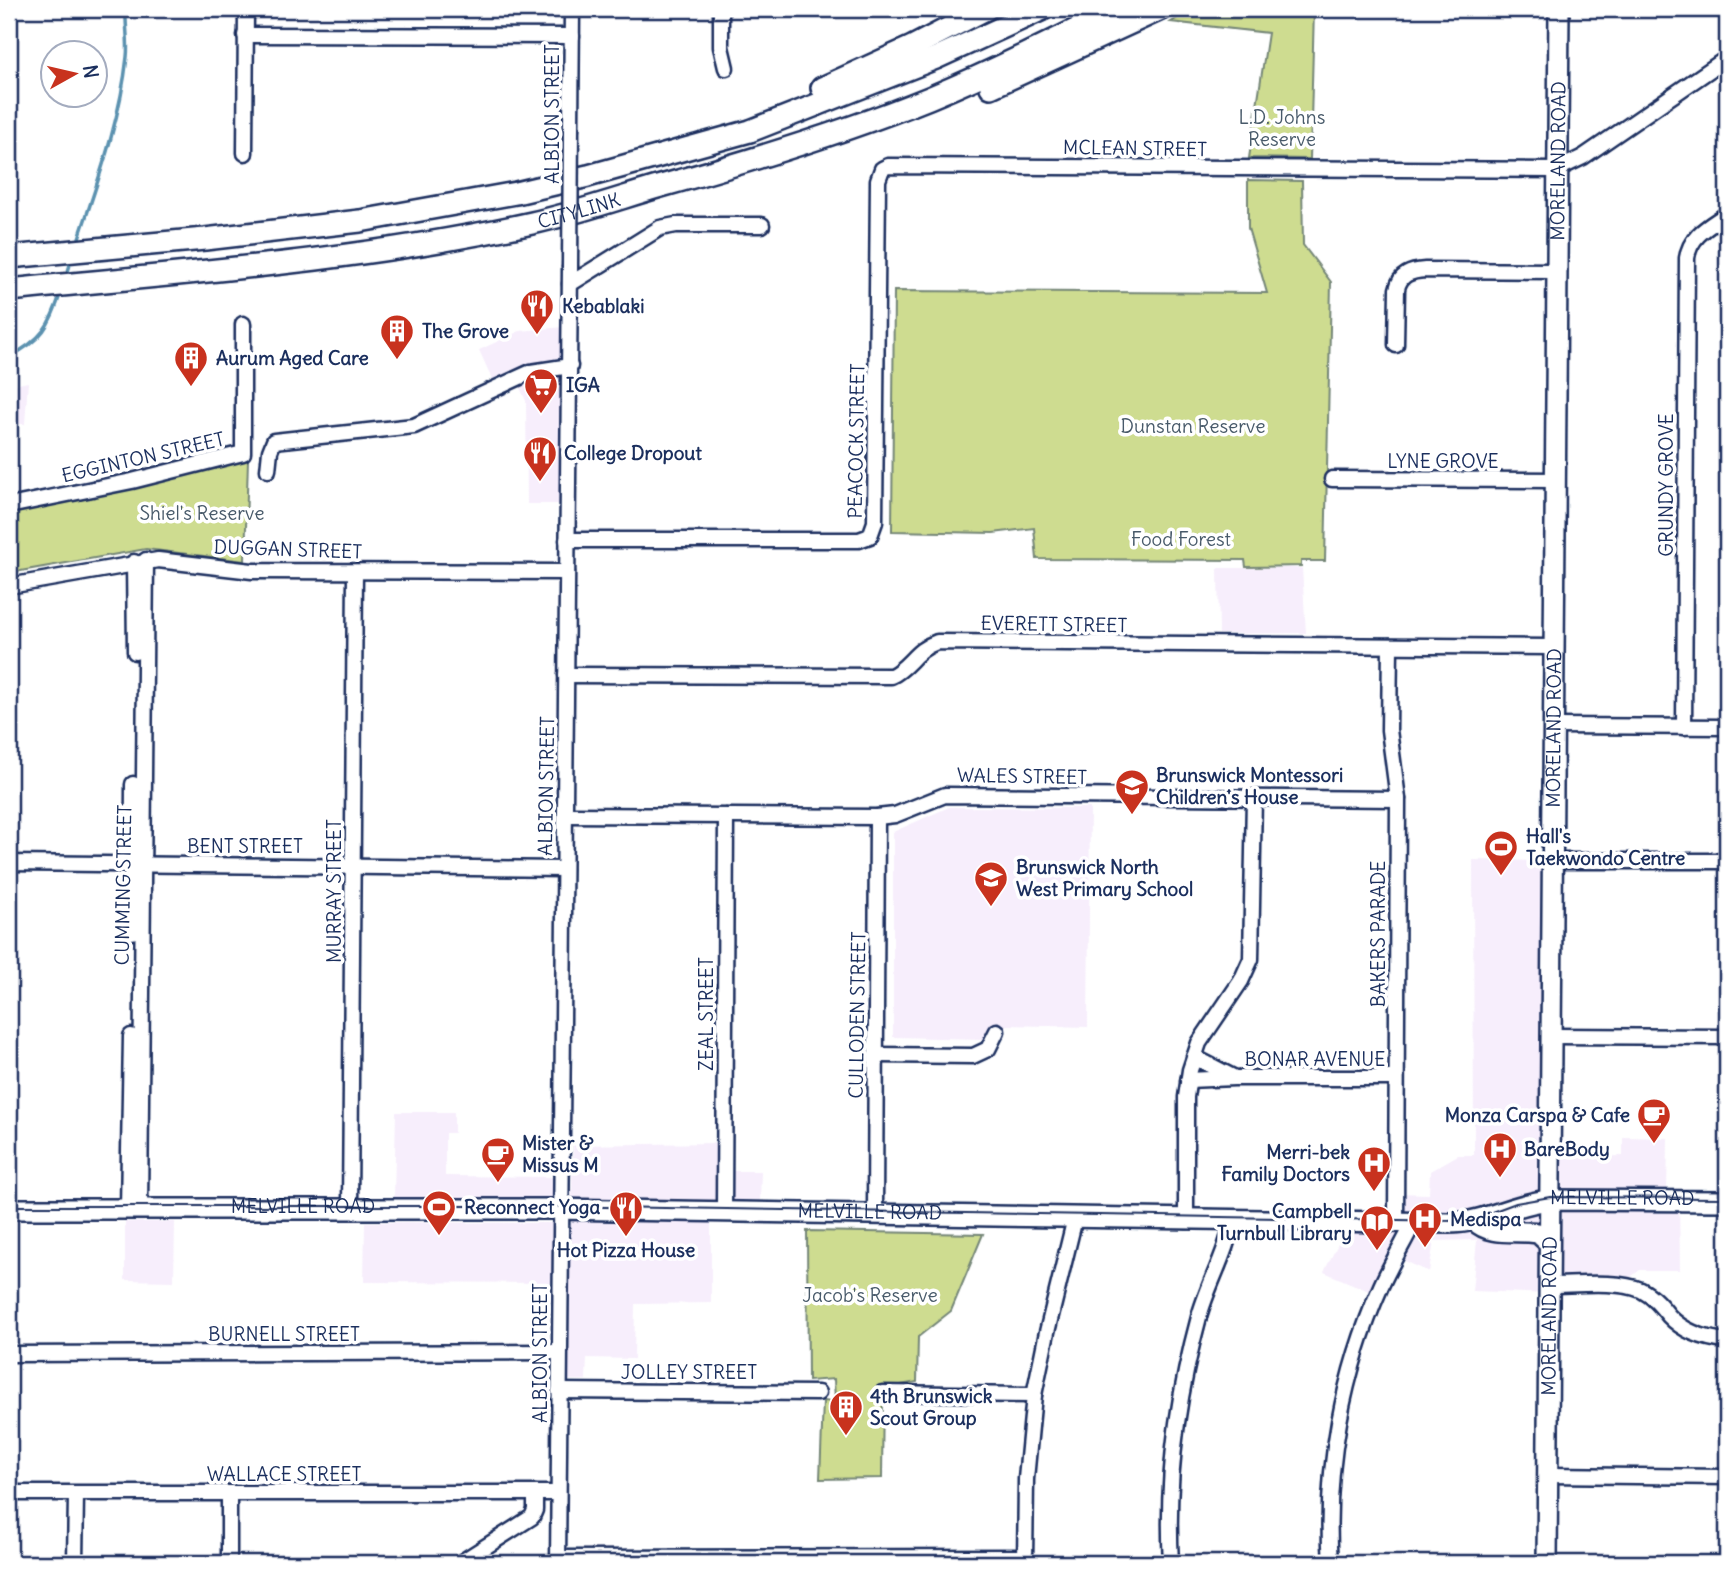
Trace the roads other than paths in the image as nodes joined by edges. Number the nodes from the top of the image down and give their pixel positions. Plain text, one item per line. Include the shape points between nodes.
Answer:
1 (246, 9) edge
2 (572, 9) edge
3 (721, 9) edge
4 (986, 9) edge
5 (1043, 9) edge
6 (1118, 9) edge
7 (1161, 9) edge
8 (1558, 13) edge
9 (245, 35) junction
10 (572, 36) junction
11 (1727, 58) edge
12 (726, 68) dead end
13 (779, 151) junction
14 (245, 153) dead end
15 (669, 154) junction
16 (882, 169) joint
17 (1556, 170) junction
18 (1727, 214) edge
19 (762, 226) dead end
20 (9, 257) edge
21 (1556, 271) junction
22 (570, 284) junction
23 (9, 290) edge
24 (243, 324) dead end
25 (1396, 345) dead end
26 (570, 366) junction
27 (268, 470) dead end
28 (1332, 480) dead end
29 (1555, 480) junction
30 (9, 506) edge
31 (567, 540) junction
32 (140, 561) junction
33 (355, 572) junction
34 (568, 572) junction
35 (9, 586) edge
36 (1390, 646) junction
37 (1553, 647) junction
38 (566, 675) junction
39 (1552, 726) junction
40 (1684, 727) junction
41 (1727, 727) edge
42 (1254, 797) junction
43 (1398, 799) junction
44 (565, 815) junction
45 (726, 816) junction
46 (877, 817) junction
47 (1552, 861) junction
48 (1727, 861) edge
49 (9, 863) edge
50 (138, 864) junction
51 (353, 866) junction
52 (564, 869) junction
53 (997, 1031) dead end
54 (1551, 1036) junction
55 (1727, 1037) edge
56 (876, 1055) junction
57 (1194, 1057) junction
58 (1234, 1078) junction
59 (1396, 1079) junction
60 (1188, 1080) junction
61 (1550, 1200) junction
62 (1727, 1201) edge
63 (9, 1209) edge
64 (134, 1209) junction
65 (350, 1209) junction
66 (561, 1209) junction
67 (724, 1212) junction
68 (875, 1214) junction
69 (1075, 1218) junction
70 (1232, 1220) junction
71 (1186, 1221) junction
72 (1475, 1221) junction
73 (1405, 1223) junction
74 (1549, 1243) junction
75 (1549, 1285) junction
76 (1727, 1341) edge
77 (559, 1352) junction
78 (9, 1354) edge
79 (559, 1391) junction
80 (818, 1393) dead end
81 (882, 1393) dead end
82 (1034, 1395) junction
83 (1547, 1475) junction
84 (1727, 1477) edge
85 (9, 1493) edge
86 (76, 1493) junction
87 (229, 1493) junction
88 (535, 1493) junction
89 (558, 1493) junction
90 (1025, 1560) edge
91 (558, 1561) edge
92 (75, 1563) edge
93 (229, 1563) edge
94 (460, 1563) edge
95 (1171, 1563) edge
96 (1331, 1563) edge
97 (1547, 1563) edge

1 - 9 street
2 - 10 street, ALBION STREET
3 - 12 street
4 - 15 highway via 854,74
5 - 15 highway, CITYLINK via 936,58 750,131
6 - 13 highway, CITYLINK via 928,99
7 - 13 highway via 963,99
8 - 17 main road, MORELAND ROAD
9 - 10 street
9 - 14 street
10 - 22 street, ALBION STREET, bridge
11 - 17 street via 1583,157
13 - 23 highway, CITYLINK via 558,216 487,231 286,263
15 - 20 highway, CITYLINK via 516,193 373,219
16 - 17 street, MCLEAN STREET via 893,165
16 - 31 street, PEACOCK STREET via 878,180 875,522 870,536 859,540
17 - 21 main road, MORELAND ROAD
18 - 40 street, GRUNDY GROVE via 1690,243 1686,271
19 - 22 street via 660,228
21 - 25 street via 1425,270 1406,274 1397,289
21 - 29 main road, MORELAND ROAD
22 - 26 street, ALBION STREET
24 - 30 street, EGGINTON STREET via 243,453
26 - 27 street via 531,372 414,426 274,441
26 - 31 street, ALBION STREET
28 - 29 street, LYNE GROVE
29 - 37 main road, MORELAND ROAD
31 - 34 street, ALBION STREET
32 - 33 street, DUGGAN STREET via 169,560 252,571
32 - 35 street, DUGGAN STREET
32 - 50 street, CUMMING STREET
33 - 34 street, DUGGAN STREET
33 - 51 street, MURRAY STREET
34 - 38 street, ALBION STREET
36 - 37 street, EVERETT STREET
36 - 38 street, EVERETT STREET via 937,642 917,652 891,676
36 - 43 street, BAKERS PARADE via 1389,730
37 - 39 main road, MORELAND ROAD
38 - 44 street, ALBION STREET
39 - 40 street
39 - 47 main road, MORELAND ROAD
40 - 41 street
42 - 43 street, WALES STREET
42 - 46 street, WALES STREET via 945,795 895,815
42 - 57 street via 1251,959
43 - 59 street, BAKERS PARADE
44 - 45 street, WALES STREET
44 - 52 street, ALBION STREET
45 - 46 street, WALES STREET
45 - 67 street, ZEAL STREET
46 - 56 street, CULLODEN STREET
47 - 48 street
47 - 54 main road, MORELAND ROAD
49 - 50 street, BENT STREET
50 - 51 street, BENT STREET
50 - 64 street, CUMMING STREET
51 - 52 street, BENT STREET
51 - 65 street, MURRAY STREET
52 - 66 street, ALBION STREET
53 - 56 street via 988,1049 973,1056
54 - 55 street
54 - 61 main road, MORELAND ROAD
56 - 68 street, CULLODEN STREET
57 - 58 street, BONAR AVENUE
57 - 60 street
58 - 59 street, BONAR AVENUE
58 - 60 street, BONAR AVENUE
59 - 73 street, BAKERS PARADE
60 - 71 street
61 - 62 main road, MELVILLE ROAD
61 - 72 main road, MELVILLE ROAD via 1526,1203
61 - 74 main road, MORELAND ROAD
63 - 64 main road, MELVILLE ROAD
64 - 65 main road, MELVILLE ROAD
65 - 66 main road, MELVILLE ROAD
66 - 67 main road, MELVILLE ROAD
66 - 77 street, ALBION STREET
67 - 68 main road, MELVILLE ROAD
68 - 69 main road, MELVILLE ROAD
69 - 71 main road, MELVILLE ROAD
69 - 82 street
70 - 71 main road, MELVILLE ROAD
70 - 73 main road, MELVILLE ROAD
70 - 95 street via 1200,1314 1179,1403 1170,1489
72 - 73 main road, MELVILLE ROAD
72 - 74 main road via 1497,1231 1538,1233
73 - 96 street via 1349,1374 1332,1485
74 - 75 main road, MORELAND ROAD
75 - 76 street via 1639,1289 1686,1329
75 - 83 main road, MORELAND ROAD
77 - 78 street, BURNELL STREET
77 - 79 street, ALBION STREET
79 - 80 street, JOLLEY STREET
79 - 89 street, ALBION STREET
81 - 82 street
82 - 90 street
83 - 84 street
83 - 97 main road, MORELAND ROAD
85 - 86 street, WALLACE STREET
86 - 87 street, WALLACE STREET
86 - 92 street
87 - 88 street, WALLACE STREET
87 - 93 street
88 - 89 street, WALLACE STREET
88 - 94 street via 531,1517
89 - 91 street, ALBION STREET
90 - 91 street

